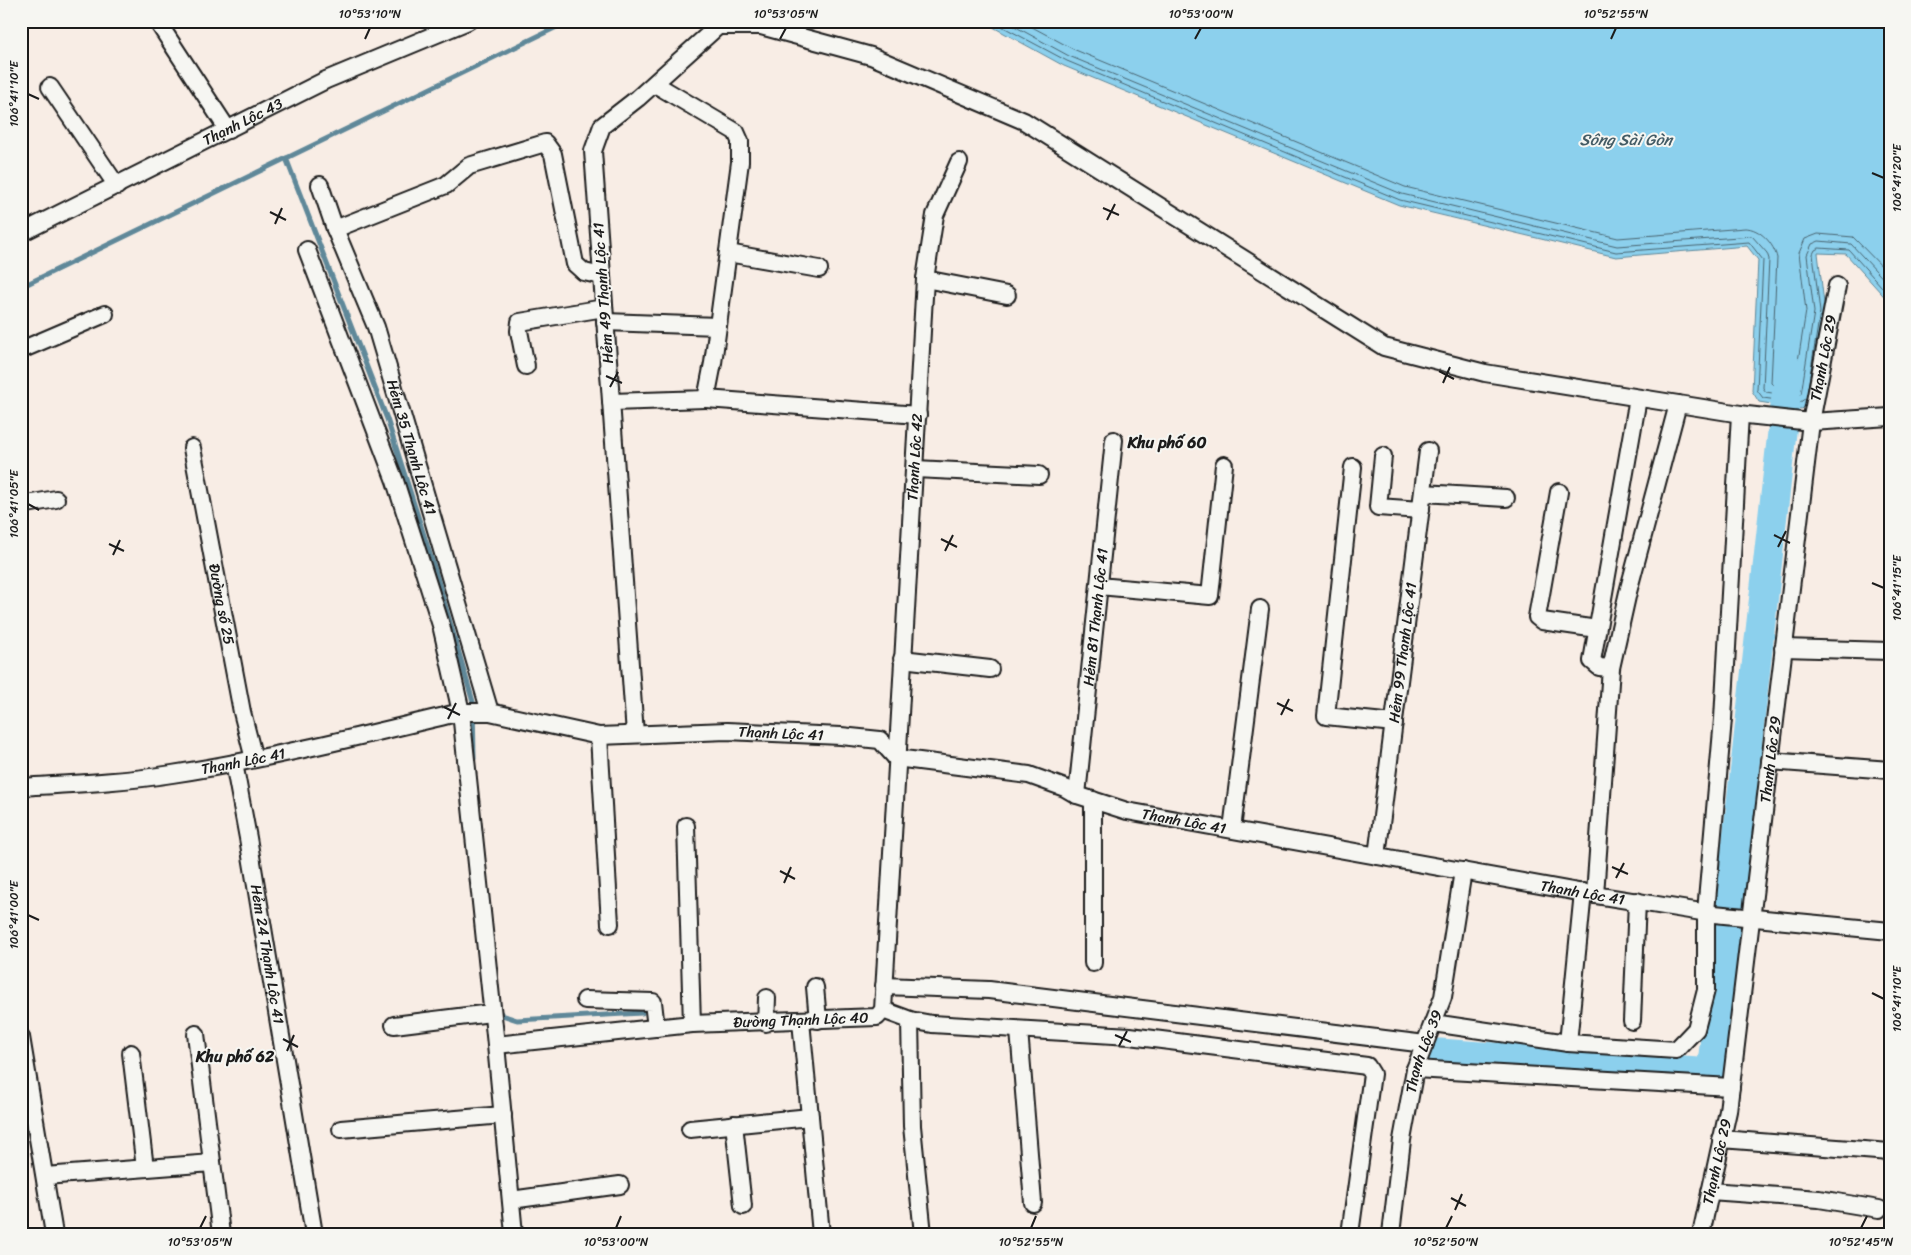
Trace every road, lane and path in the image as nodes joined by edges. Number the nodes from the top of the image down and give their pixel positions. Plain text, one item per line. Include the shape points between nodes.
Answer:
1 (157, 21) edge
2 (468, 21) edge
3 (716, 23) edge
4 (654, 84) junction
5 (50, 87) dead end
6 (228, 130) junction
7 (959, 162) dead end
8 (320, 185) dead end
9 (116, 186) junction
10 (335, 230) junction
11 (21, 233) edge
12 (306, 250) dead end
13 (728, 253) junction
14 (819, 269) dead end
15 (602, 276) junction
16 (925, 280) junction
17 (1837, 286) dead end
18 (1007, 295) dead end
19 (105, 314) dead end
20 (605, 315) junction
21 (718, 326) junction
22 (21, 350) edge
23 (526, 366) dead end
24 (1638, 398) junction
25 (706, 399) junction
26 (611, 402) junction
27 (1678, 404) junction
28 (1743, 415) junction
29 (918, 416) junction
30 (1890, 417) edge
31 (1811, 422) junction
32 (1114, 440) dead end
33 (192, 448) dead end
34 (1428, 450) dead end
35 (1383, 456) dead end
36 (1224, 465) dead end
37 (1353, 467) dead end
38 (914, 469) junction
39 (1039, 475) dead end
40 (1559, 492) dead end
41 (1423, 493) junction
42 (1506, 498) dead end
43 (56, 499) dead end
44 (21, 505) edge
45 (1421, 510) junction
46 (1099, 586) junction
47 (1260, 609) dead end
48 (1597, 629) junction
49 (1784, 648) junction
50 (1890, 651) edge
51 (902, 659) junction
52 (1611, 668) junction
53 (990, 669) dead end
54 (460, 712) junction
55 (490, 712) junction
56 (1394, 723) junction
57 (635, 734) junction
58 (599, 736) junction
59 (896, 758) junction
60 (254, 759) junction
61 (1770, 761) junction
62 (234, 763) junction
63 (1890, 770) edge
64 (21, 787) edge
65 (1077, 795) junction
66 (1094, 800) junction
67 (686, 826) dead end
68 (1232, 829) junction
69 (1377, 856) junction
70 (1463, 871) junction
71 (1589, 894) junction
72 (1637, 901) junction
73 (1710, 913) junction
74 (1751, 918) junction
75 (610, 924) dead end
76 (1890, 931) edge
77 (1094, 963) dead end
78 (884, 986) junction
79 (815, 987) dead end
80 (767, 998) dead end
81 (585, 1000) dead end
82 (883, 1010) junction
83 (491, 1013) junction
84 (818, 1020) junction
85 (910, 1020) junction
86 (801, 1021) junction
87 (1632, 1021) dead end
88 (766, 1022) junction
89 (1433, 1023) junction
90 (692, 1024) junction
91 (394, 1025) dead end
92 (656, 1028) junction
93 (1019, 1030) junction
94 (196, 1034) dead end
95 (21, 1037) edge
96 (1568, 1043) junction
97 (1425, 1044) junction
98 (496, 1045) junction
99 (131, 1053) dead end
100 (1415, 1069) junction
101 (1730, 1087) junction
102 (503, 1115) junction
103 (810, 1117) junction
104 (734, 1124) junction
105 (341, 1129) dead end
106 (690, 1129) dead end
107 (1722, 1139) junction
108 (1890, 1152) edge
109 (212, 1163) junction
110 (145, 1168) junction
111 (46, 1176) junction
112 (620, 1185) dead end
113 (1710, 1191) junction
114 (511, 1200) junction
115 (1033, 1203) dead end
116 (742, 1206) dead end
117 (1879, 1209) dead end
118 (54, 1234) edge
119 (221, 1234) edge
120 (314, 1234) edge
121 (514, 1234) edge
122 (821, 1234) edge
123 (923, 1234) edge
124 (1350, 1234) edge
125 (1390, 1234) edge
126 (1701, 1234) edge

1 - 6 street
2 - 6 street, Thạnh Lộc 43 via 326,80
3 - 4 street, Hẻm 49 Thạnh Lộc 41
3 - 24 street via 761,26 871,56 1024,121 1384,348 1485,373
4 - 13 street via 739,136 740,162
4 - 15 street, Hẻm 49 Thạnh Lộc 41 via 602,126 593,151
5 - 9 street
6 - 9 street, Thạnh Lộc 43
7 - 16 street, Thạnh Lộc 42 via 935,215
8 - 10 street, Hẻm 35 Thạnh Lộc 41
9 - 11 street, Thạnh Lộc 43
10 - 15 street via 446,185 469,166 545,144 553,154 576,264 584,272
10 - 55 street, Hẻm 35 Thạnh Lộc 41 via 376,327
12 - 54 street via 395,481 441,625
13 - 14 street
13 - 21 street
15 - 20 street, Hẻm 49 Thạnh Lộc 41
16 - 18 street
16 - 29 street, Thạnh Lộc 42
17 - 31 street, Thạnh Lộc 29
19 - 22 street
20 - 21 street
20 - 23 street via 520,322
20 - 26 street, Hẻm 49 Thạnh Lộc 41
21 - 25 street
24 - 27 street
24 - 48 street
25 - 26 street
25 - 29 street
26 - 57 street, Hẻm 49 Thạnh Lộc 41
27 - 28 street
27 - 52 street
28 - 31 street
28 - 73 street
29 - 38 street, Thạnh Lộc 42
30 - 31 street
31 - 49 street, Thạnh Lộc 29
32 - 46 street, Hẻm 81 Thạnh Lộc 41
33 - 60 street, Đường số 25 via 242,712
34 - 41 street, Hẻm 99 Thạnh Lộc 41
35 - 45 street via 1378,507
36 - 46 street via 1210,596
37 - 56 street via 1326,716
38 - 39 street
38 - 51 street, Thạnh Lộc 42
40 - 48 street via 1537,617 1542,621
41 - 42 street
41 - 45 street, Hẻm 99 Thạnh Lộc 41
43 - 44 street
45 - 56 street, Hẻm 99 Thạnh Lộc 41
46 - 65 street, Hẻm 81 Thạnh Lộc 41
47 - 68 street
48 - 52 street via 1592,661 1599,667
49 - 50 street
49 - 61 street, Thạnh Lộc 29
51 - 53 street
51 - 59 street, Thạnh Lộc 42
52 - 71 street
54 - 55 street, Thạnh Lộc 41
54 - 60 street, Thạnh Lộc 41
54 - 83 street
55 - 58 street, Thạnh Lộc 41
56 - 69 street, Hẻm 99 Thạnh Lộc 41
57 - 58 street, Thạnh Lộc 41
57 - 59 street, Thạnh Lộc 41 via 727,731 841,736 880,740
58 - 75 street
59 - 65 street, Thạnh Lộc 41 via 1029,775
59 - 78 street, Đường Thạnh Lộc 40
60 - 62 street, Thạnh Lộc 41
61 - 63 street
61 - 74 street, Thạnh Lộc 29
62 - 64 street, Thạnh Lộc 41 via 107,782
62 - 120 street, Hẻm 24 Thạnh Lộc 41
65 - 66 street, Thạnh Lộc 41
66 - 68 street, Thạnh Lộc 41 via 1127,811
66 - 77 street
67 - 90 street
68 - 69 street, Thạnh Lộc 41
69 - 70 street, Thạnh Lộc 41
70 - 71 street, Thạnh Lộc 41
70 - 89 street, Thạnh Lộc 39 via 1443,997
71 - 72 street, Thạnh Lộc 41
71 - 96 street
72 - 73 street, Thạnh Lộc 41
72 - 87 street
73 - 74 street, Thạnh Lộc 41
73 - 96 street via 1706,990 1696,1029 1676,1050
74 - 76 street, Thạnh Lộc 41
74 - 101 street, Thạnh Lộc 29
78 - 82 street, Đường Thạnh Lộc 40
78 - 97 street via 989,990
79 - 84 street
80 - 88 street
81 - 92 street via 654,1002
82 - 84 street, Đường Thạnh Lộc 40 via 877,1017
82 - 85 street
83 - 91 street
83 - 98 street
84 - 86 street, Đường Thạnh Lộc 40
85 - 93 street
85 - 123 street via 912,1126
86 - 88 street, Đường Thạnh Lộc 40
86 - 103 street
88 - 90 street, Đường Thạnh Lộc 40
89 - 96 street
89 - 97 street, Thạnh Lộc 39
90 - 92 street, Đường Thạnh Lộc 40
92 - 98 street, Đường Thạnh Lộc 40
93 - 115 street
93 - 124 street via 1130,1036 1367,1066 1372,1074
94 - 109 street
95 - 111 street
97 - 100 street, Thạnh Lộc 39
98 - 102 street
99 - 110 street
100 - 101 street
100 - 125 street, Thạnh Lộc 39
101 - 107 street, Thạnh Lộc 29
102 - 105 street
102 - 114 street
103 - 104 street
103 - 122 street
104 - 106 street
104 - 116 street
107 - 108 street
107 - 113 street, Thạnh Lộc 29
109 - 110 street
109 - 119 street
110 - 111 street
111 - 118 street
112 - 114 street
113 - 117 street via 1819,1199
113 - 126 street, Thạnh Lộc 29
114 - 121 street

